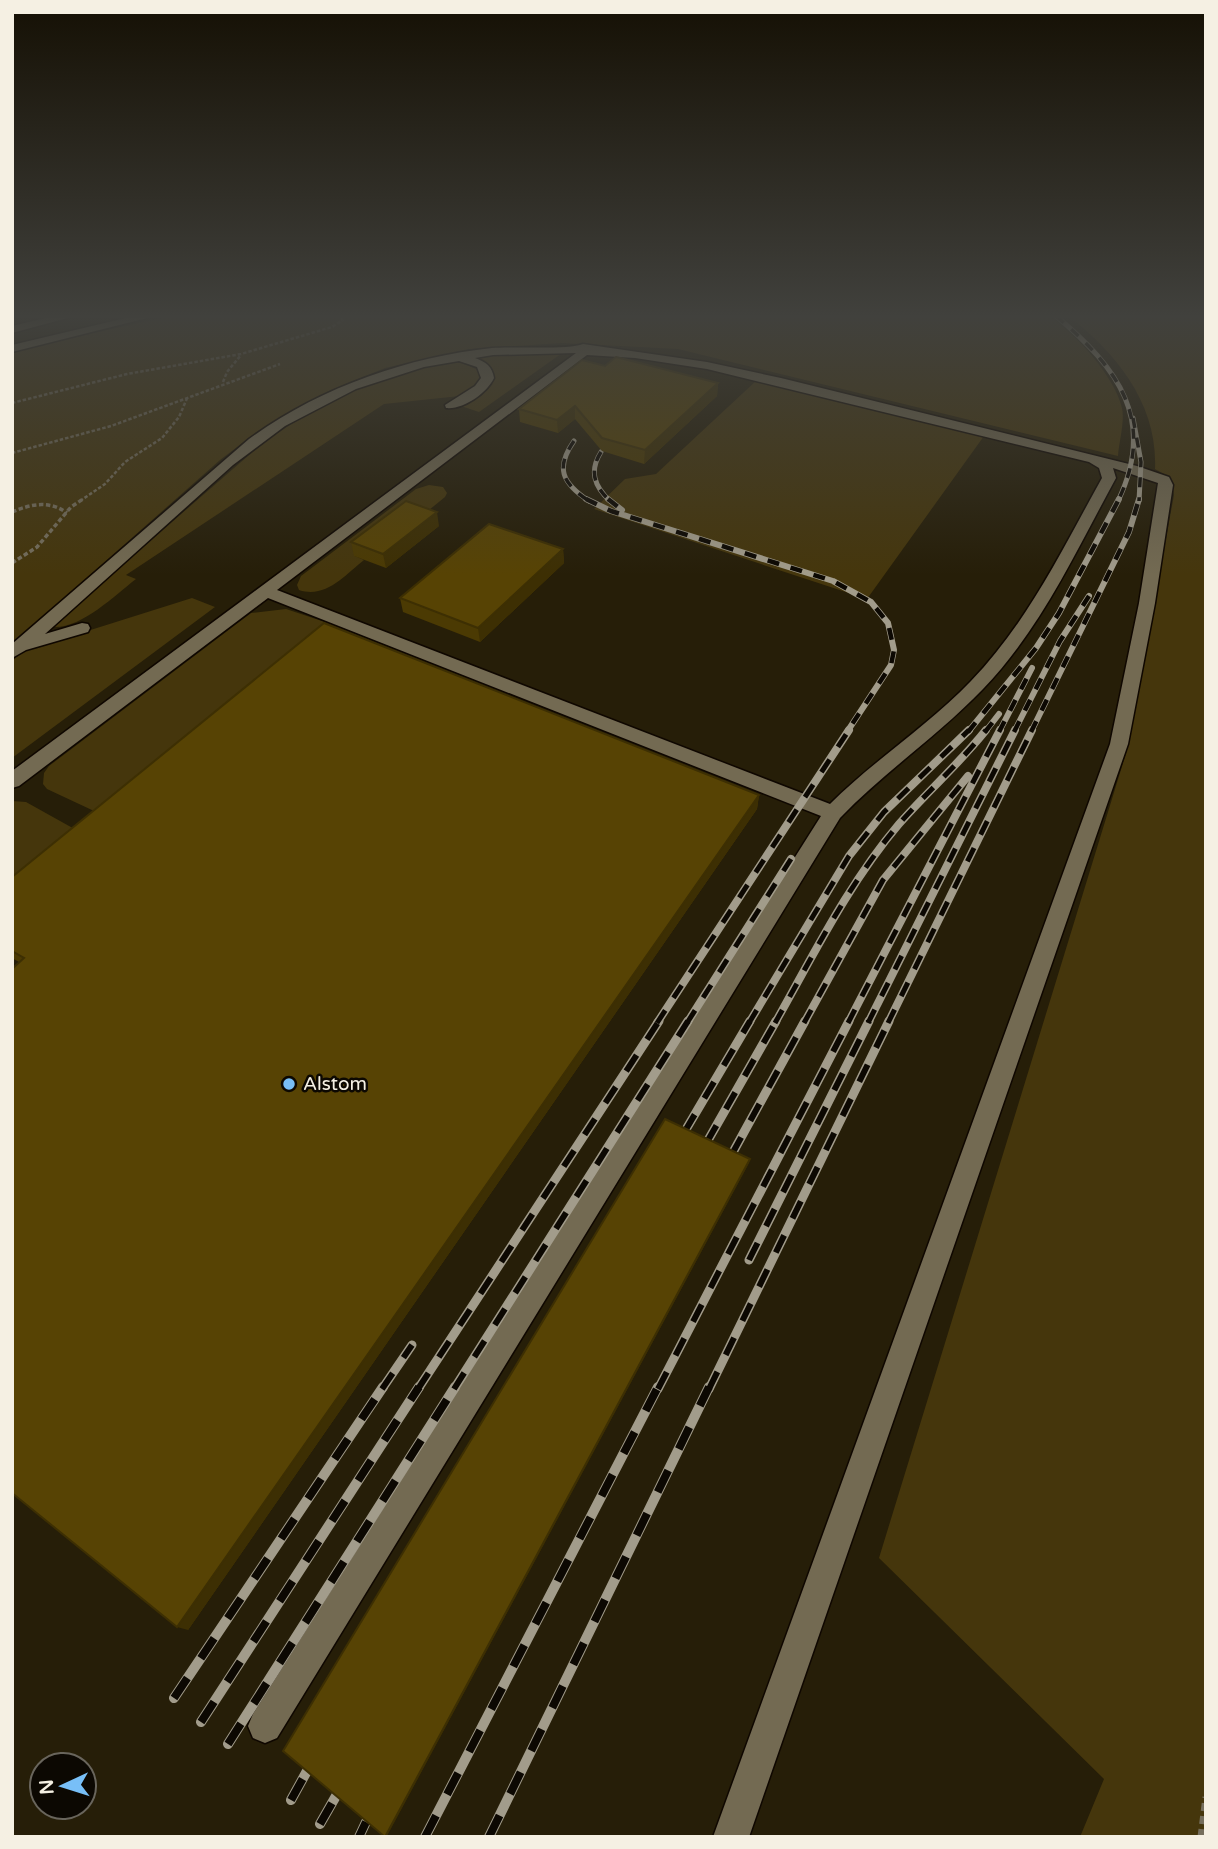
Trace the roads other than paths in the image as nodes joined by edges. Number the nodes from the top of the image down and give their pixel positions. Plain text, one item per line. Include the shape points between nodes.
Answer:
1 (320, 402) edge
2 (456, 402) edge
3 (518, 402) edge
4 (866, 402) edge
5 (451, 405) dead end
6 (1090, 458) junction
7 (265, 591) junction
8 (82, 628) dead end
9 (15, 651) edge
10 (12, 781) edge
11 (833, 813) junction
12 (265, 1726) dead end
13 (731, 1837) edge

1 - 9 street via 278,424 231,459
2 - 5 street
3 - 7 street
4 - 6 street
6 - 11 street via 1105,466 1109,478 1017,637 976,686 860,784
6 - 13 street via 1157,476 1166,485 1119,744
7 - 10 street
7 - 11 street
8 - 9 street
11 - 12 street

